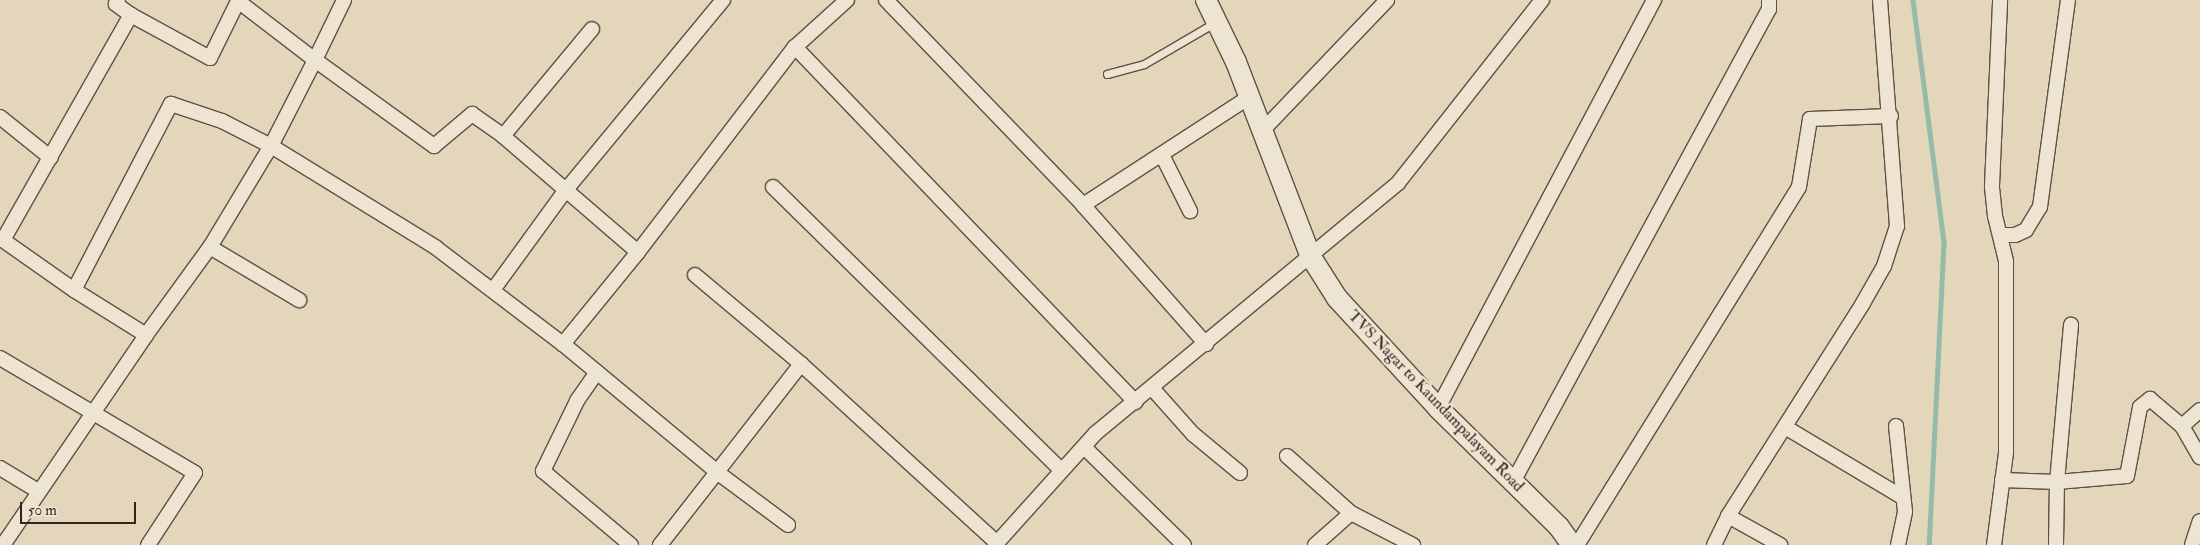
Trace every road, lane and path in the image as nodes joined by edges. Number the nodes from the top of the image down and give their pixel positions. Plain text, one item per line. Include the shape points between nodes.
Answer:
1 (118, 0) edge
2 (238, 0) edge
3 (344, 0) edge
4 (723, 0) edge
5 (847, 0) edge
6 (886, 0) edge
7 (1206, 0) edge
8 (1387, 0) edge
9 (1542, 0) edge
10 (1654, 0) edge
11 (1769, 0) edge
12 (1880, 0) edge
13 (2000, 0) edge
14 (2068, 0) edge
15 (132, 15) junction
16 (1217, 22) junction
17 (592, 29) dead end
18 (795, 47) junction
19 (315, 60) junction
20 (1107, 74) dead end
21 (1249, 97) junction
22 (1891, 116) junction
23 (0, 118) edge
24 (1262, 131) junction
25 (503, 136) junction
26 (271, 146) junction
27 (1162, 155) junction
28 (51, 158) junction
29 (773, 186) dead end
30 (565, 190) junction
31 (1083, 205) junction
32 (1190, 211) dead end
33 (2000, 235) junction
34 (2, 239) edge
35 (210, 247) junction
36 (638, 252) junction
37 (1311, 257) junction
38 (695, 275) dead end
39 (74, 290) junction
40 (493, 290) junction
41 (299, 300) dead end
42 (2071, 325) dead end
43 (146, 335) junction
44 (563, 344) junction
45 (1206, 344) junction
46 (0, 358) edge
47 (801, 364) junction
48 (597, 372) junction
49 (1152, 388) junction
50 (1135, 402) junction
51 (1438, 408) junction
52 (2200, 410) edge
53 (92, 415) junction
54 (1896, 426) dead end
55 (2182, 426) junction
56 (1786, 427) junction
57 (1084, 447) junction
58 (1287, 456) dead end
59 (2200, 457) edge
60 (0, 468) edge
61 (1061, 470) junction
62 (717, 472) junction
63 (1240, 473) dead end
64 (2002, 480) junction
65 (1513, 482) junction
66 (2057, 482) junction
67 (38, 491) junction
68 (1902, 498) junction
69 (1352, 513) junction
70 (1728, 516) junction
71 (2200, 522) edge
72 (788, 525) dead end
73 (996, 544) edge
74 (3, 545) edge
75 (148, 545) edge
76 (631, 545) edge
77 (660, 545) edge
78 (1184, 545) edge
79 (1314, 545) edge
80 (1412, 545) edge
81 (1572, 545) edge
82 (1577, 545) edge
83 (1714, 545) edge
84 (1780, 545) edge
85 (1898, 545) edge
86 (1994, 545) edge
87 (2056, 545) edge
88 (2192, 545) edge

1 - 15 street via 116,4
2 - 15 street via 210,58
2 - 19 street
3 - 19 street
4 - 30 street
5 - 18 street
6 - 31 street
7 - 16 street, TVS Nagar to Kaundampalayam Road
8 - 24 street
9 - 37 street via 1398,183
10 - 51 street
11 - 65 street via 1769,10
12 - 22 street via 1879,17
13 - 33 street via 1992,186
14 - 33 street via 2040,207 2026,230 2015,235
15 - 28 street
16 - 20 lane via 1205,26 1144,64
16 - 21 street, TVS Nagar to Kaundampalayam Road
17 - 25 street
18 - 36 street
18 - 50 street
19 - 25 street via 434,146 472,114
19 - 26 street
21 - 24 street, TVS Nagar to Kaundampalayam Road
21 - 27 street
22 - 56 street via 1897,226 1884,266
22 - 82 street via 1810,120 1799,187
23 - 28 street
24 - 37 street, TVS Nagar to Kaundampalayam Road
25 - 30 street
26 - 35 street
26 - 39 street via 222,121 171,104
26 - 40 street via 435,246
27 - 31 street
27 - 32 street
28 - 34 street
29 - 61 street
30 - 36 street
30 - 40 street
31 - 45 street
33 - 64 street via 2006,261 2006,452
34 - 39 street
35 - 41 street
35 - 43 street
36 - 44 street
37 - 45 street
37 - 51 street, TVS Nagar to Kaundampalayam Road via 1337,298
38 - 47 street
39 - 43 street
40 - 44 street
42 - 66 street
43 - 53 street
44 - 48 street
45 - 49 street
46 - 53 street
47 - 62 street
47 - 73 street
48 - 62 street
48 - 76 street via 577,401 543,471
49 - 50 street
49 - 63 street via 1193,434
50 - 57 street via 1096,433
51 - 65 street, TVS Nagar to Kaundampalayam Road
52 - 55 street
53 - 67 street
53 - 75 street via 195,473
54 - 68 street
55 - 59 street
55 - 66 street via 2150,399 2140,407 2127,476
56 - 68 street
56 - 70 street
57 - 61 street
57 - 78 street
58 - 69 street
60 - 67 street
61 - 73 street
62 - 72 street
62 - 77 street
64 - 66 street
64 - 86 street
65 - 81 street, TVS Nagar to Kaundampalayam Road
66 - 87 street
67 - 74 street
68 - 85 street via 1905,512
69 - 79 street
69 - 80 street
70 - 83 street
70 - 84 street
71 - 88 street

